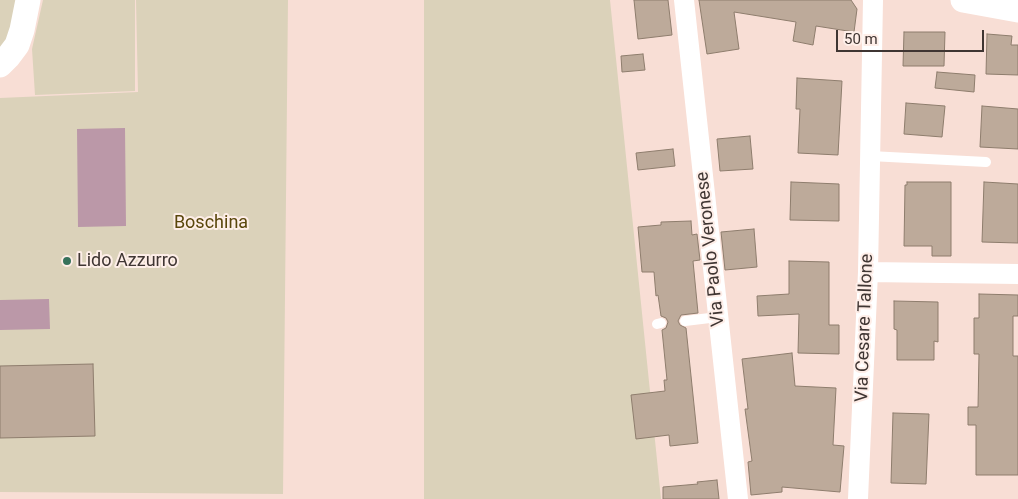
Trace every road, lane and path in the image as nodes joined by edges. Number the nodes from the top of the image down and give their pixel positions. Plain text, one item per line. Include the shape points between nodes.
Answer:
1 (28, 0) edge
2 (684, 0) edge
3 (874, 0) edge
4 (963, 0) edge
5 (1018, 10) edge
6 (0, 65) edge
7 (870, 156) junction
8 (986, 162) dead end
9 (868, 272) junction
10 (1018, 274) edge
11 (718, 317) junction
12 (685, 321) dead end
13 (738, 499) edge
14 (858, 499) edge

1 - 6 street via 17,45
2 - 11 street, Via Paolo Veronese
3 - 7 street, Via Cesare Tallone
4 - 5 street
7 - 8 lane
7 - 9 street, Via Cesare Tallone
9 - 10 street
9 - 14 street, Via Cesare Tallone
11 - 12 lane
11 - 13 street, Via Paolo Veronese

